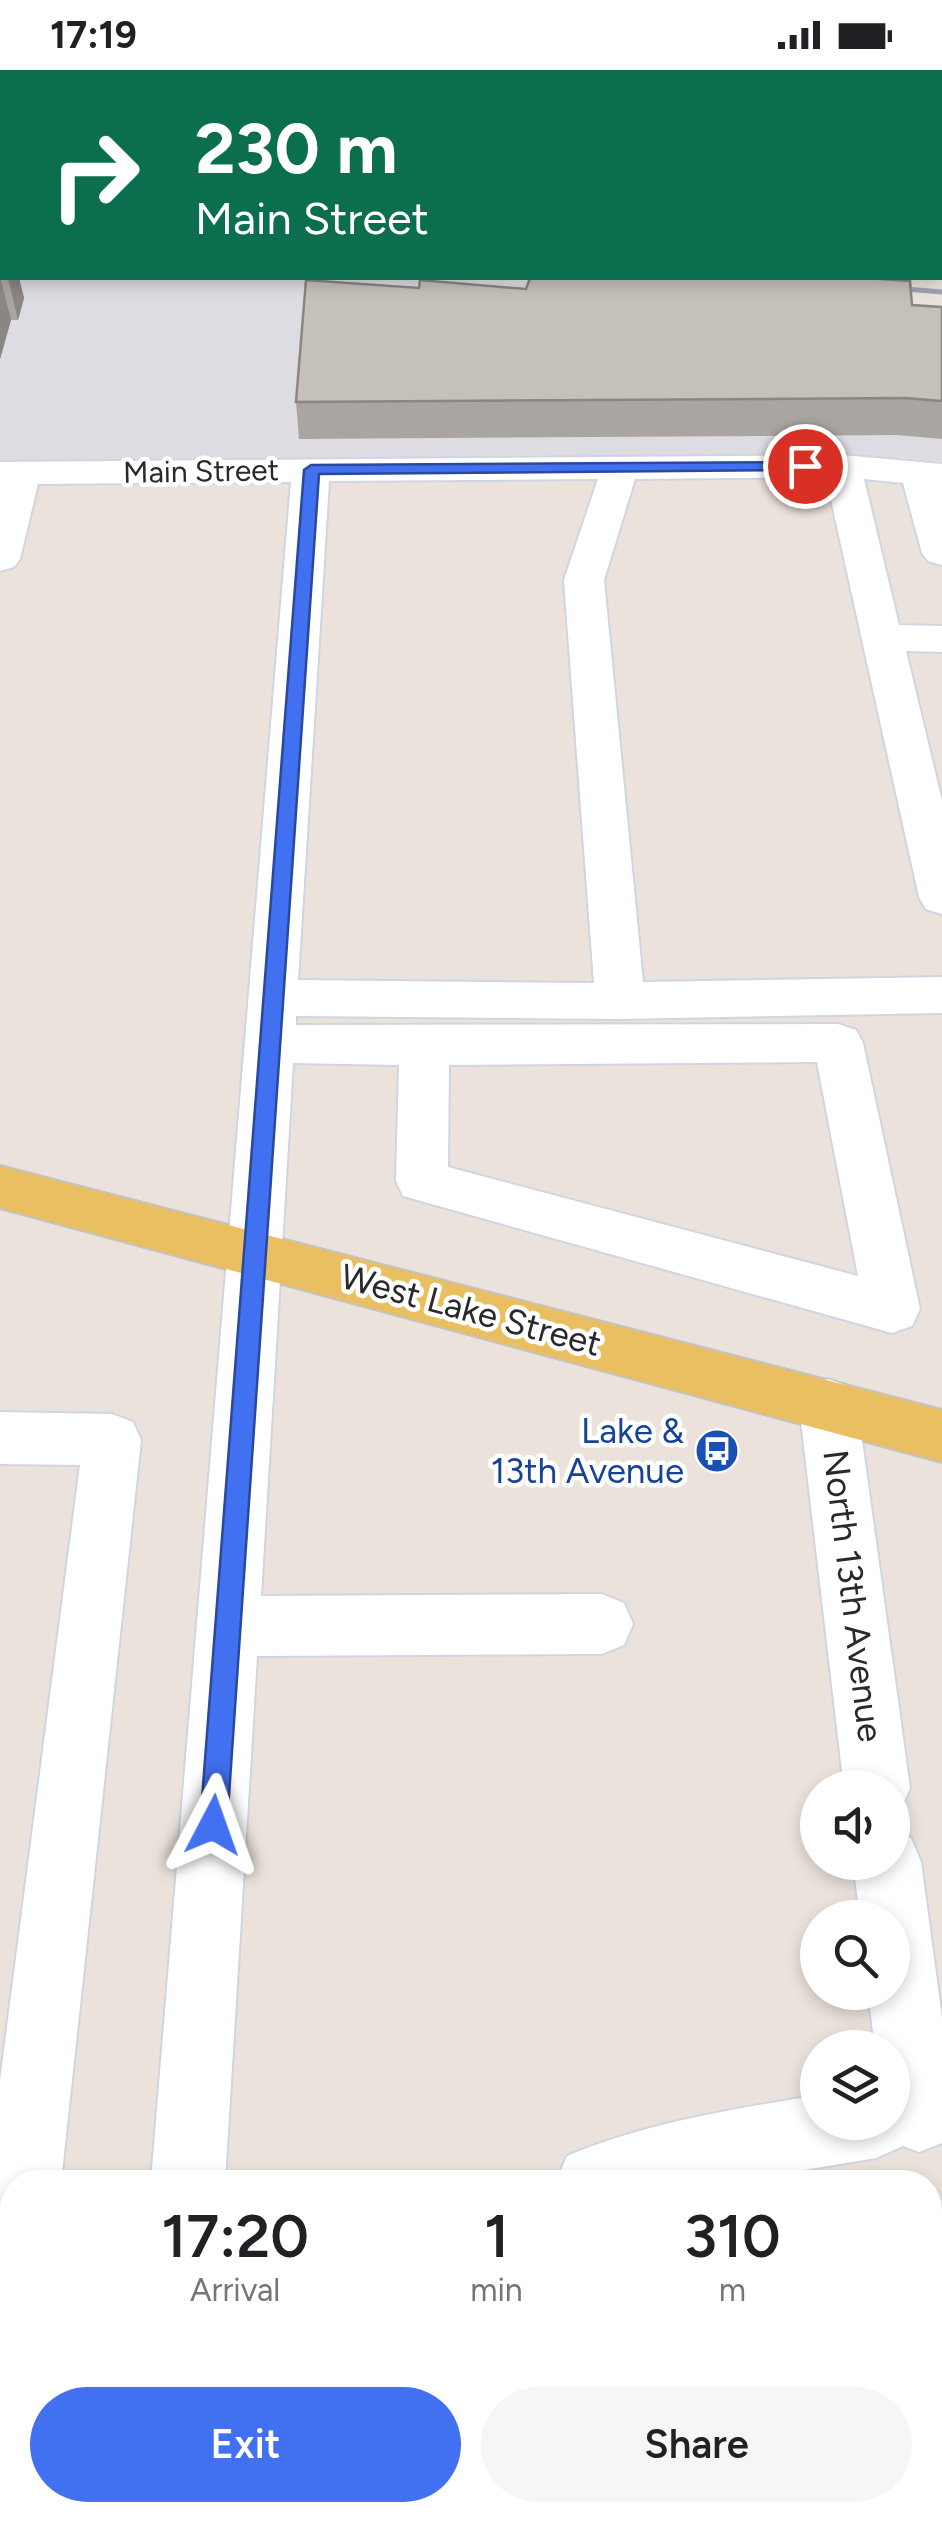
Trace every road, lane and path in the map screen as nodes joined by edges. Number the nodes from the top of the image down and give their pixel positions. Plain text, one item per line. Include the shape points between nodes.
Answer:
1 (842, 466) junction
2 (620, 468) junction
3 (311, 470) junction
4 (11, 472) edge
5 (931, 474) edge
6 (942, 554) edge
7 (0, 560) edge
8 (882, 638) junction
9 (942, 639) edge
10 (942, 897) edge
11 (942, 995) edge
12 (620, 1000) junction
13 (271, 1022) junction
14 (424, 1046) junction
15 (0, 1187) edge
16 (254, 1252) junction
17 (828, 1404) junction
18 (942, 1436) edge
19 (0, 1438) edge
20 (602, 1624) dead end
21 (228, 1626) junction
22 (876, 1770) edge
23 (888, 1880) edge
24 (900, 2030) edge
25 (800, 2136) edge
26 (25, 2170) edge
27 (189, 2170) edge
28 (640, 2170) edge

1 - 2 street, Main Street
1 - 5 street, Main Street
1 - 8 street
2 - 3 street, Main Street
2 - 12 street via 584,580
3 - 4 street, Main Street
3 - 13 street
4 - 7 street
5 - 6 street
8 - 9 street
8 - 10 street
11 - 12 street
12 - 13 street
13 - 14 street
13 - 16 street
14 - 14 street via 422,1181 892,1309 838,1043
15 - 16 main road, West Lake Street
16 - 17 main road, West Lake Street
16 - 21 street
17 - 18 main road, West Lake Street
17 - 22 street, North 13th Avenue
19 - 26 street via 112,1440
20 - 21 street
21 - 27 street
23 - 24 street
25 - 28 street

